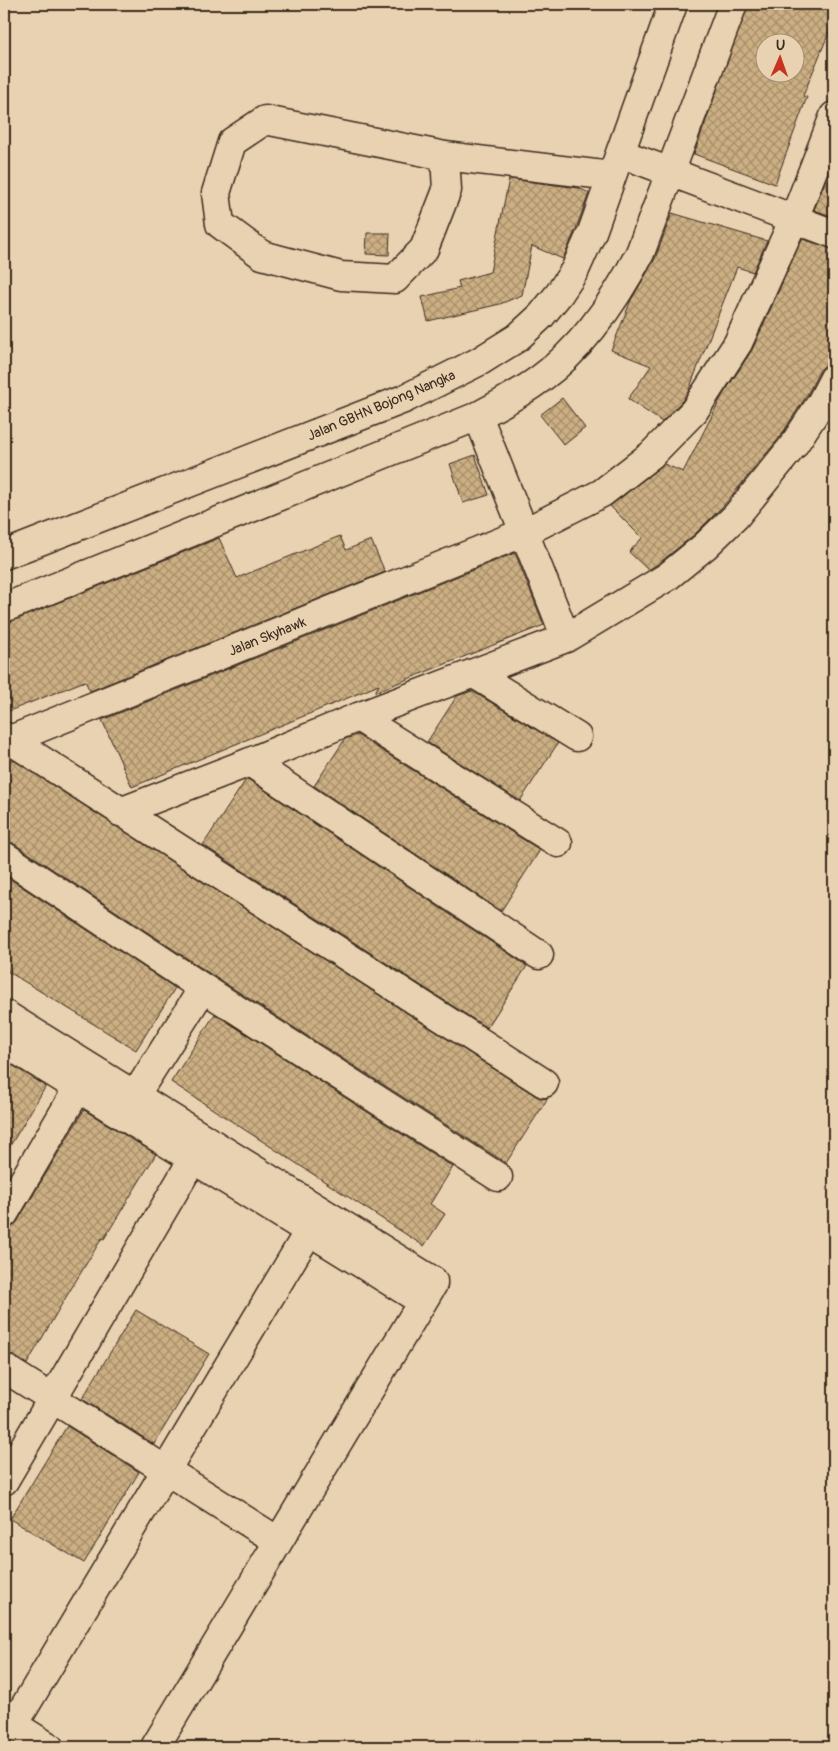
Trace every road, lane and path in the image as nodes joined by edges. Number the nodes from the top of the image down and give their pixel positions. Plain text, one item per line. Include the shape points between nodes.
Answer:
1 (673, 4) edge
2 (733, 4) edge
3 (834, 116) edge
4 (445, 156) junction
5 (616, 164) junction
6 (669, 172) junction
7 (794, 219) junction
8 (834, 234) edge
9 (834, 378) edge
10 (478, 416) junction
11 (524, 532) junction
12 (4, 555) edge
13 (4, 608) edge
14 (566, 638) junction
15 (473, 673) junction
16 (358, 718) junction
17 (578, 736) dead end
18 (7, 738) edge
19 (250, 762) junction
20 (120, 812) junction
21 (558, 843) dead end
22 (4, 856) edge
23 (539, 955) dead end
24 (203, 988) junction
25 (4, 1014) edge
26 (4, 1042) edge
27 (84, 1078) junction
28 (544, 1083) dead end
29 (128, 1106) junction
30 (193, 1159) junction
31 (498, 1177) dead end
32 (4, 1214) edge
33 (315, 1221) junction
34 (4, 1368) edge
35 (53, 1399) junction
36 (166, 1470) junction
37 (4, 1481) edge
38 (278, 1541) junction
39 (8, 1722) edge
40 (49, 1747) edge
41 (155, 1747) edge

1 - 5 street, Jalan GBHN Bojong Nangka
2 - 6 street
3 - 7 street, Jalan Skyhawk
4 - 4 street via 447,190 424,248 395,279 341,276 262,255 220,224 216,194 232,142 265,120
4 - 5 street
5 - 6 street
5 - 12 street, Jalan GBHN Bojong Nangka via 575,270 541,316 517,338 480,361 404,399
6 - 7 street
6 - 10 street via 640,252 624,283 592,327 542,378
7 - 8 street
7 - 11 street, Jalan Skyhawk via 738,343 694,411 651,456 602,493
9 - 14 street via 793,446 736,516 667,576
10 - 11 street
10 - 13 street
11 - 14 street
11 - 18 street, Jalan Skyhawk
14 - 15 street
15 - 16 street
15 - 17 street
16 - 19 street
16 - 21 street
18 - 20 street
19 - 20 street
19 - 23 street
20 - 28 street
22 - 24 street
24 - 29 street
24 - 31 street
25 - 27 street
26 - 27 street
27 - 29 street
27 - 32 street
29 - 30 street
29 - 33 street
30 - 33 street
30 - 35 street
33 - 36 street
33 - 38 street via 422,1301
34 - 35 street
35 - 36 street
35 - 37 street
36 - 38 street
36 - 39 street
38 - 41 street
39 - 40 street

